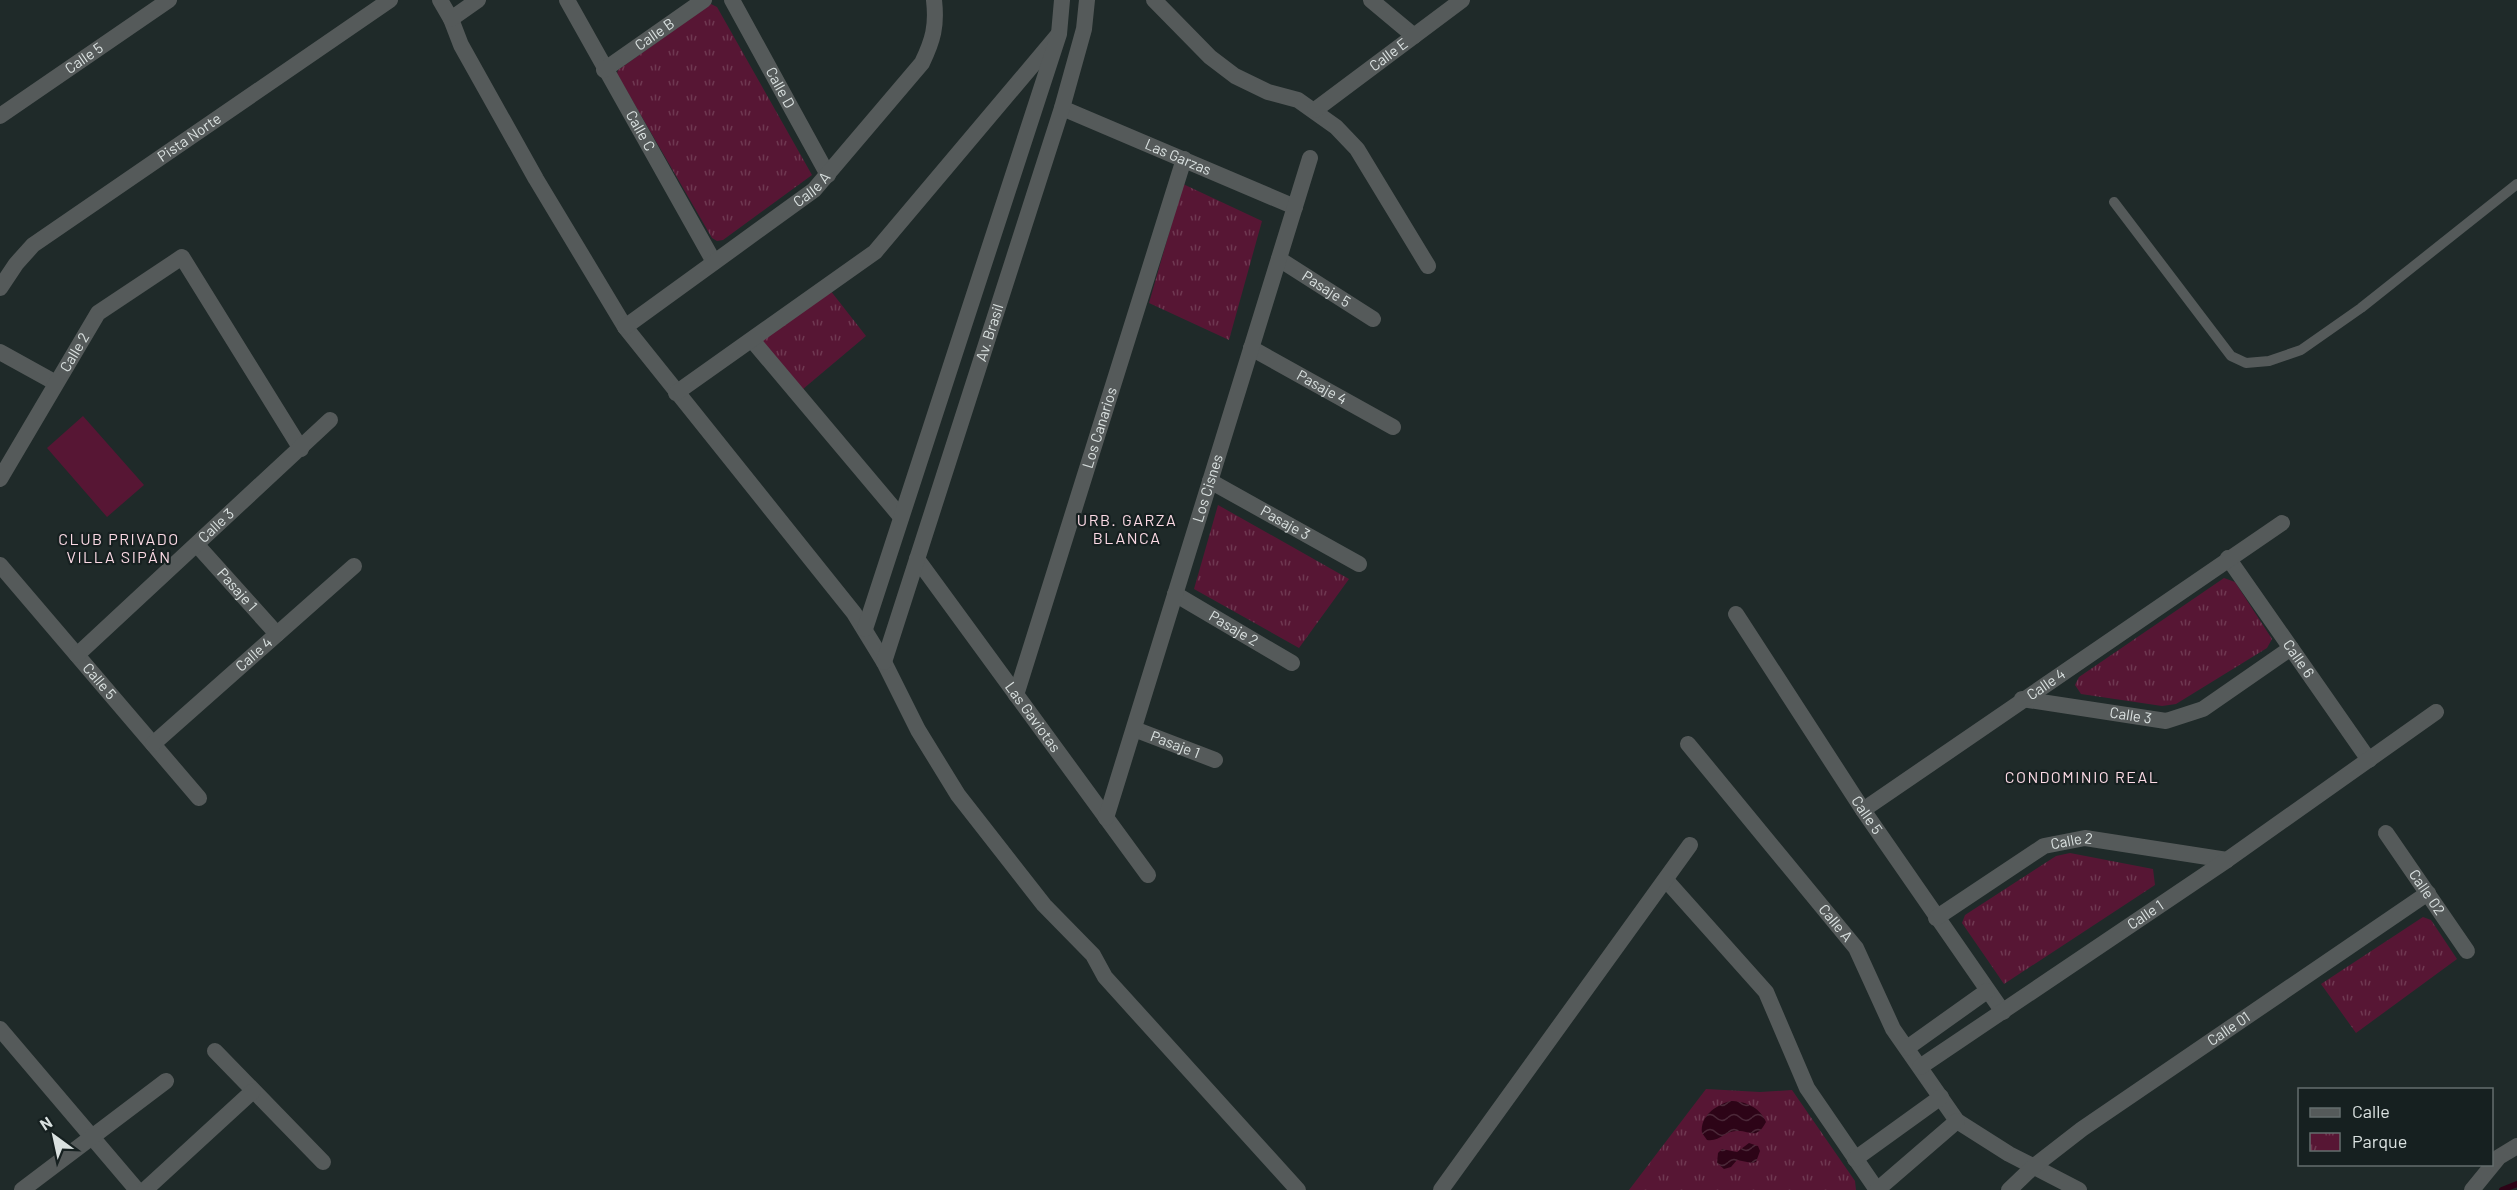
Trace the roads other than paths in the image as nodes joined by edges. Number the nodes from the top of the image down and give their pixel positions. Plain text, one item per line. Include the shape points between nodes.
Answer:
1 (169, 0) edge
2 (390, 0) edge
3 (440, 0) edge
4 (478, 0) edge
5 (567, 0) edge
6 (704, 0) edge
7 (732, 0) edge
8 (934, 0) edge
9 (1062, 0) edge
10 (1087, 0) edge
11 (1154, 0) edge
12 (1371, 0) edge
13 (1462, 0) edge
14 (451, 19) junction
15 (1059, 34) junction
16 (1414, 36) junction
17 (604, 70) junction
18 (1062, 108) junction
19 (1314, 110) junction
20 (0, 116) edge
21 (1310, 158) dead end
22 (1184, 159) junction
23 (828, 175) junction
24 (2517, 184) edge
25 (2114, 202) dead end
26 (1294, 207) junction
27 (1279, 259) junction
28 (714, 262) junction
29 (1428, 266) dead end
30 (0, 288) edge
31 (1373, 319) dead end
32 (625, 327) junction
33 (752, 340) junction
34 (1251, 348) junction
35 (0, 352) edge
36 (56, 383) junction
37 (676, 393) junction
38 (330, 420) dead end
39 (1393, 427) dead end
40 (301, 449) junction
41 (0, 479) edge
42 (1210, 481) junction
43 (901, 517) junction
44 (2282, 523) dead end
45 (197, 545) junction
46 (2228, 558) junction
47 (917, 560) junction
48 (1359, 564) dead end
49 (0, 565) edge
50 (354, 566) dead end
51 (1175, 594) junction
52 (1736, 614) dead end
53 (865, 629) junction
54 (277, 634) junction
55 (2291, 648) junction
56 (77, 655) junction
57 (884, 662) junction
58 (1292, 663) dead end
59 (1016, 695) junction
60 (2022, 699) junction
61 (2436, 712) dead end
62 (1134, 729) junction
63 (153, 744) junction
64 (1688, 744) dead end
65 (1215, 760) dead end
66 (2369, 760) junction
67 (199, 798) dead end
68 (1863, 810) junction
69 (1106, 818) junction
70 (2386, 833) dead end
71 (1690, 845) dead end
72 (2227, 860) junction
73 (1148, 875) dead end
74 (1666, 880) junction
75 (2428, 894) junction
76 (1936, 918) junction
77 (2467, 951) dead end
78 (1987, 991) junction
79 (2003, 1011) junction
80 (0, 1029) edge
81 (1907, 1048) junction
82 (214, 1051) dead end
83 (1920, 1067) junction
84 (166, 1081) dead end
85 (253, 1090) junction
86 (1941, 1097) junction
87 (1957, 1121) junction
88 (92, 1137) junction
89 (2517, 1146) edge
90 (1855, 1160) junction
91 (323, 1162) dead end
92 (2493, 1164) edge
93 (2492, 1166) edge
94 (2033, 1167) junction
95 (22, 1190) edge
96 (137, 1190) edge
97 (145, 1190) edge
98 (1298, 1190) edge
99 (1441, 1190) edge
100 (1877, 1190) edge
101 (2009, 1190) edge
102 (2079, 1190) edge
103 (2472, 1190) edge

1 - 20 street, Calle 5
2 - 30 street, Pista Norte via 33,246
3 - 14 street
4 - 14 street
5 - 17 street, Calle C
6 - 17 street, Calle B
7 - 23 street, Calle D
8 - 23 street, Calle A via 933,40 922,63
9 - 15 street, Av. Brasil
10 - 18 street, Av. Brasil via 1084,29
11 - 19 street via 1209,57 1235,76
12 - 16 street
13 - 16 street, Calle E
14 - 32 street via 461,45 536,179
15 - 33 street via 875,252
15 - 43 street, Av. Brasil
16 - 19 street, Calle E
17 - 28 street, Calle C
18 - 22 street, Las Garzas
18 - 47 street, Av. Brasil
19 - 29 street via 1358,149
21 - 26 street, Los Cisnes
22 - 26 street, Las Garzas
22 - 59 street, Los Canarios
23 - 28 street, Calle A via 814,190
24 - 25 lane via 2361,308 2301,350 2269,362 2246,363 2231,356
26 - 27 street, Los Cisnes
27 - 31 street, Pasaje 5
27 - 34 street, Los Cisnes
28 - 32 street, Calle A
32 - 37 street
33 - 37 street
33 - 43 street
34 - 39 street, Pasaje 4
34 - 42 street, Los Cisnes
35 - 36 street
36 - 40 street, Calle 2 via 98,313 182,257
36 - 41 street, Calle 2
37 - 53 street
38 - 40 street, Calle 3
40 - 45 street, Calle 3
42 - 48 street, Pasaje 3
42 - 51 street, Los Cisnes
43 - 53 street, Av. Brasil
44 - 46 street, Calle 4
45 - 54 street, Pasaje 1
45 - 56 street, Calle 3
46 - 55 street, Calle 6
46 - 60 street, Calle 4
47 - 57 street, Av. Brasil
47 - 59 street, Las Gaviotas
49 - 56 street, Calle 5
50 - 54 street, Calle 4
51 - 58 street, Pasaje 2
51 - 62 street, Los Cisnes
52 - 68 street, Calle 5
53 - 57 street
54 - 63 street, Calle 4
55 - 60 street, Calle 3 via 2203,709 2166,722
55 - 66 street, Calle 6
56 - 63 street, Calle 5
57 - 98 street via 934,758 994,842 1044,905 1093,955 1105,977
59 - 69 street, Las Gaviotas
60 - 68 street, Calle 4
61 - 66 street, Calle 1
62 - 65 street, Pasaje 1
62 - 69 street, Los Cisnes
63 - 67 street, Calle 5
64 - 81 street, Calle A via 1856,948 1893,1029
66 - 72 street, Calle 1
68 - 76 street, Calle 5
69 - 73 street, Las Gaviotas
70 - 75 street, Calle 02
71 - 74 street
72 - 76 street, Calle 2 via 2085,838 2044,846
72 - 79 street, Calle 1
74 - 90 street via 1766,992 1807,1088
74 - 99 street
75 - 77 street, Calle 02
75 - 94 street, Calle 01 via 2082,1129
76 - 78 street, Calle 5
78 - 79 street, Calle 5
78 - 81 street
79 - 83 street, Calle 1
80 - 88 street
81 - 83 street, Calle A
82 - 85 street
83 - 86 street, Calle A
84 - 88 street
85 - 91 street
85 - 97 street
86 - 87 street, Calle A
86 - 90 street
87 - 94 street
87 - 100 street
88 - 95 street
88 - 96 street
89 - 92 street
90 - 100 street
93 - 103 street
94 - 101 street, Calle 01
94 - 102 street

